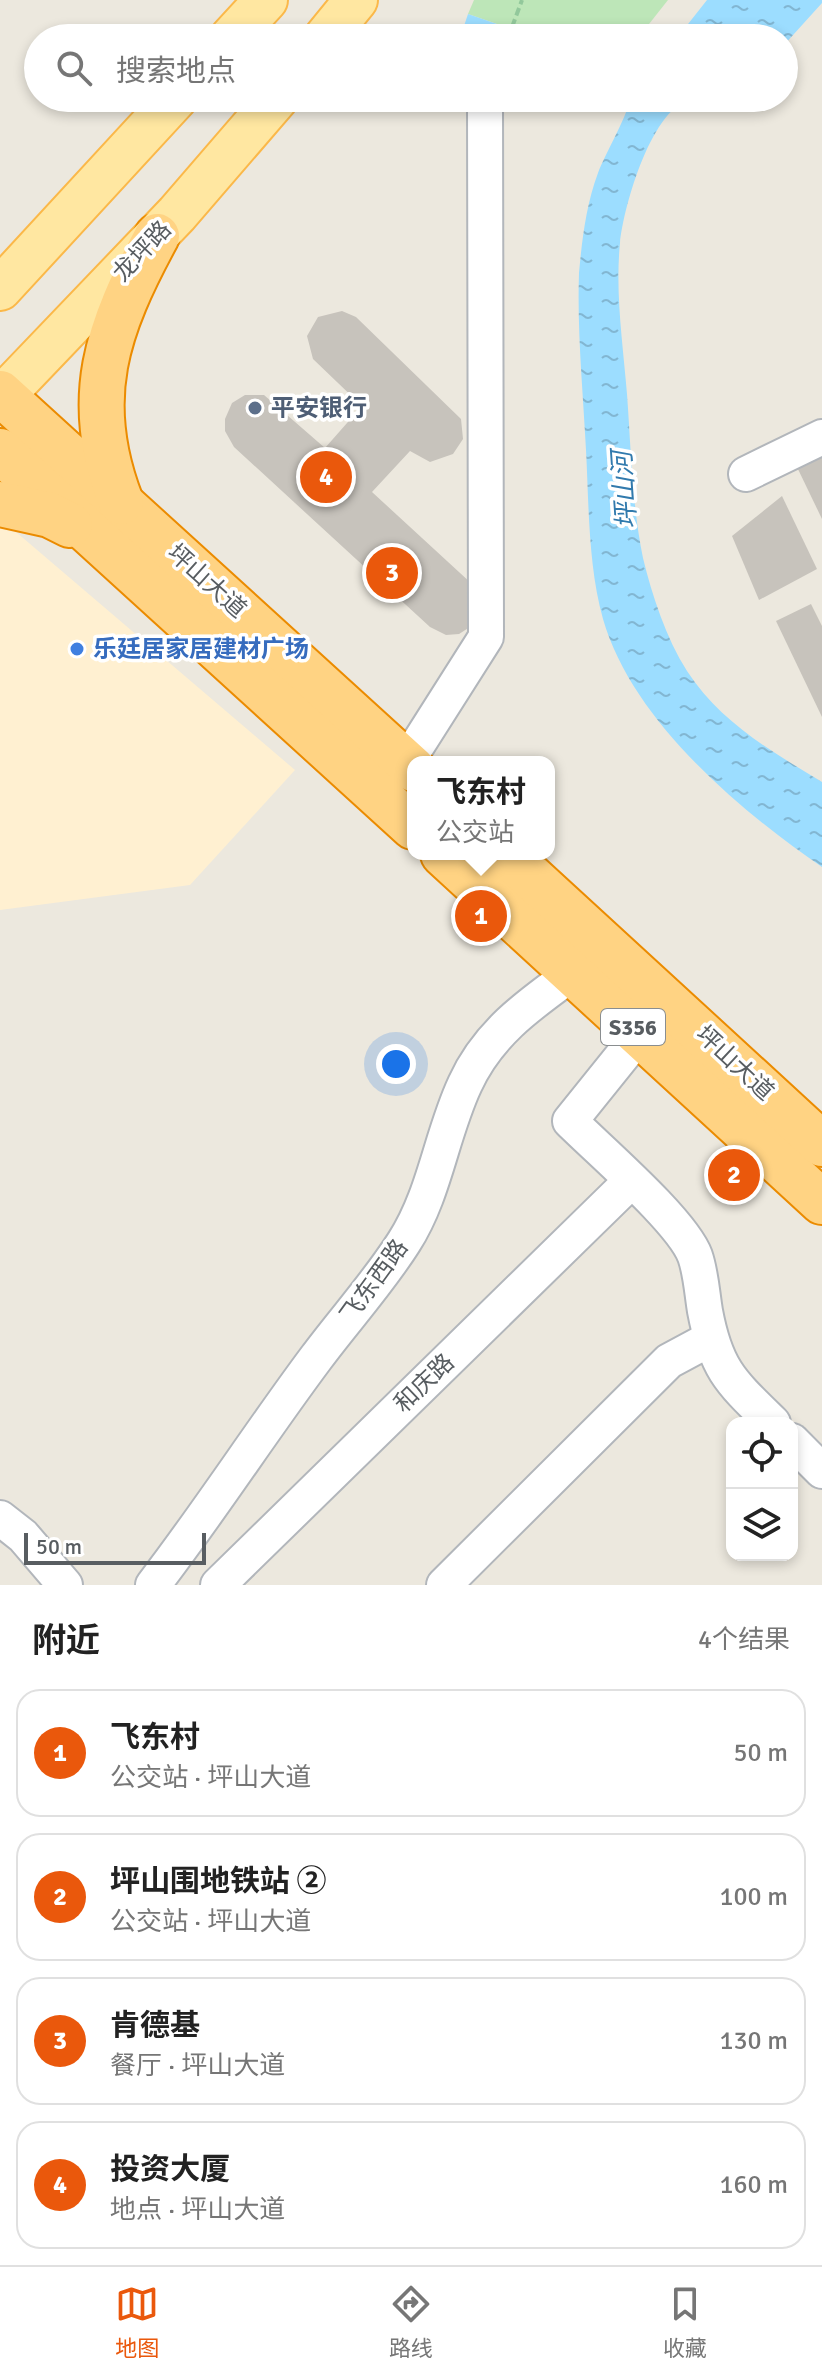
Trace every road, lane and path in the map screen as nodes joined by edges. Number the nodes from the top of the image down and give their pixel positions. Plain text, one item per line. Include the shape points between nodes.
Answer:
1 (266, 0) edge
2 (356, 0) edge
3 (522, 0) edge
4 (244, 24) edge
5 (336, 24) edge
6 (513, 24) edge
7 (163, 112) edge
8 (265, 112) edge
9 (485, 112) edge
10 (157, 236) junction
11 (0, 289) edge
12 (1, 396) edge
13 (822, 437) edge
14 (0, 451) edge
15 (746, 474) dead end
16 (0, 504) edge
17 (122, 504) junction
18 (95, 537) junction
19 (416, 756) edge
20 (407, 763) edge
21 (407, 822) edge
22 (450, 860) edge
23 (513, 860) edge
24 (573, 973) junction
25 (640, 1034) junction
26 (822, 1144) edge
27 (630, 1182) junction
28 (822, 1202) edge
29 (710, 1339) junction
30 (767, 1417) edge
31 (798, 1447) edge
32 (822, 1471) edge
33 (0, 1518) edge
34 (65, 1585) edge
35 (153, 1585) edge
36 (218, 1585) edge
37 (444, 1585) edge

1 - 4 main road
2 - 5 main road
3 - 6 path
7 - 11 main road
8 - 10 main road, 龙坪路
9 - 19 street via 486,637
10 - 12 main road, 龙坪路
10 - 17 highway via 113,330 103,374 100,419 106,463
12 - 17 highway, 坪山大道
13 - 15 street
14 - 18 highway, 坪山大道
16 - 18 highway via 50,515
17 - 20 highway, 坪山大道
18 - 21 highway, 坪山大道
22 - 24 highway, 坪山大道 / S356
23 - 26 highway, 坪山大道
24 - 25 highway, 坪山大道 / S356
24 - 35 street, 飞东西路 via 511,1018 482,1054 464,1084 425,1201 405,1241
25 - 27 street via 570,1121
25 - 28 highway, 坪山大道 / S356
27 - 29 street via 681,1230 695,1256
27 - 36 street, 和庆路
29 - 30 street via 730,1381
29 - 37 street via 669,1361
31 - 32 street
33 - 34 street

